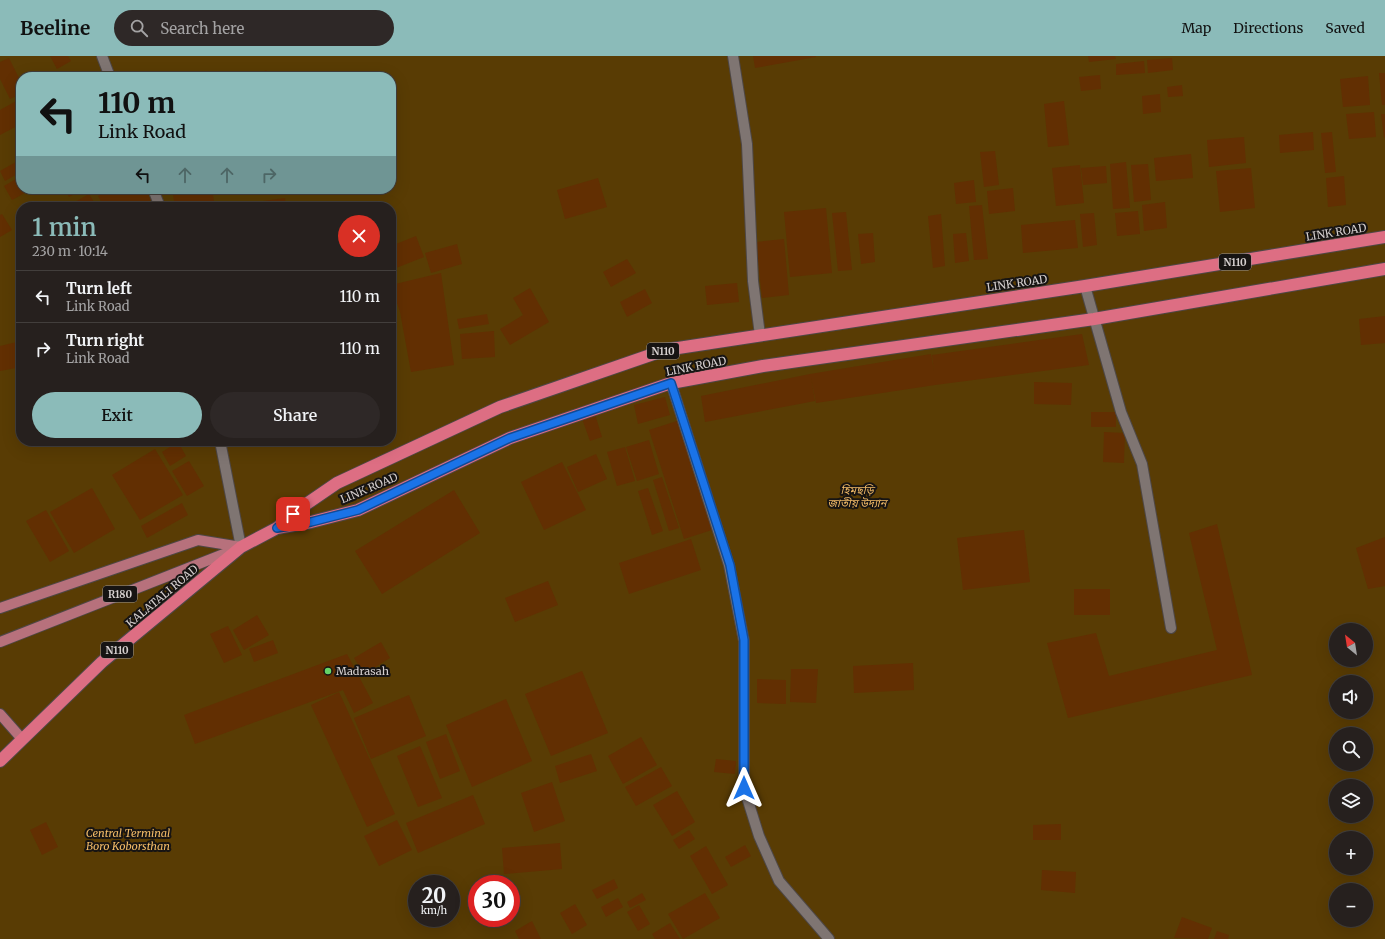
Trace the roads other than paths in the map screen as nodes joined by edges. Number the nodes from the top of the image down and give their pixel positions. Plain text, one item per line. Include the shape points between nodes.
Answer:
1 (102, 56) edge
2 (733, 56) edge
3 (108, 72) edge
4 (1385, 237) edge
5 (1385, 269) edge
6 (1085, 286) junction
7 (1094, 319) junction
8 (760, 335) junction
9 (671, 383) junction
10 (221, 446) edge
11 (277, 528) junction
12 (241, 547) junction
13 (0, 608) edge
14 (1171, 628) dead end
15 (0, 642) edge
16 (0, 714) edge
17 (22, 739) junction
18 (0, 761) edge
19 (829, 939) edge

1 - 3 street
2 - 8 street via 747,144 754,281
4 - 6 highway, LINK ROAD / N110
5 - 7 highway, LINK ROAD / N110
6 - 7 street
6 - 8 highway, LINK ROAD / N110
7 - 9 highway, LINK ROAD / N110 via 763,366
7 - 14 street via 1121,412 1142,464
8 - 11 highway, LINK ROAD / N110 via 665,350 500,407 337,483 302,506
9 - 11 highway, LINK ROAD / N110 via 510,438 358,510
9 - 19 street via 730,565 744,640 744,788 759,836 779,881
10 - 12 street
11 - 12 highway, KALATALI ROAD / N110
12 - 13 main road, R180 via 198,540
12 - 15 main road, R180
12 - 17 highway, KALATALI ROAD / N110 via 102,662
16 - 17 main road
17 - 18 highway, KALATALI ROAD / N110

